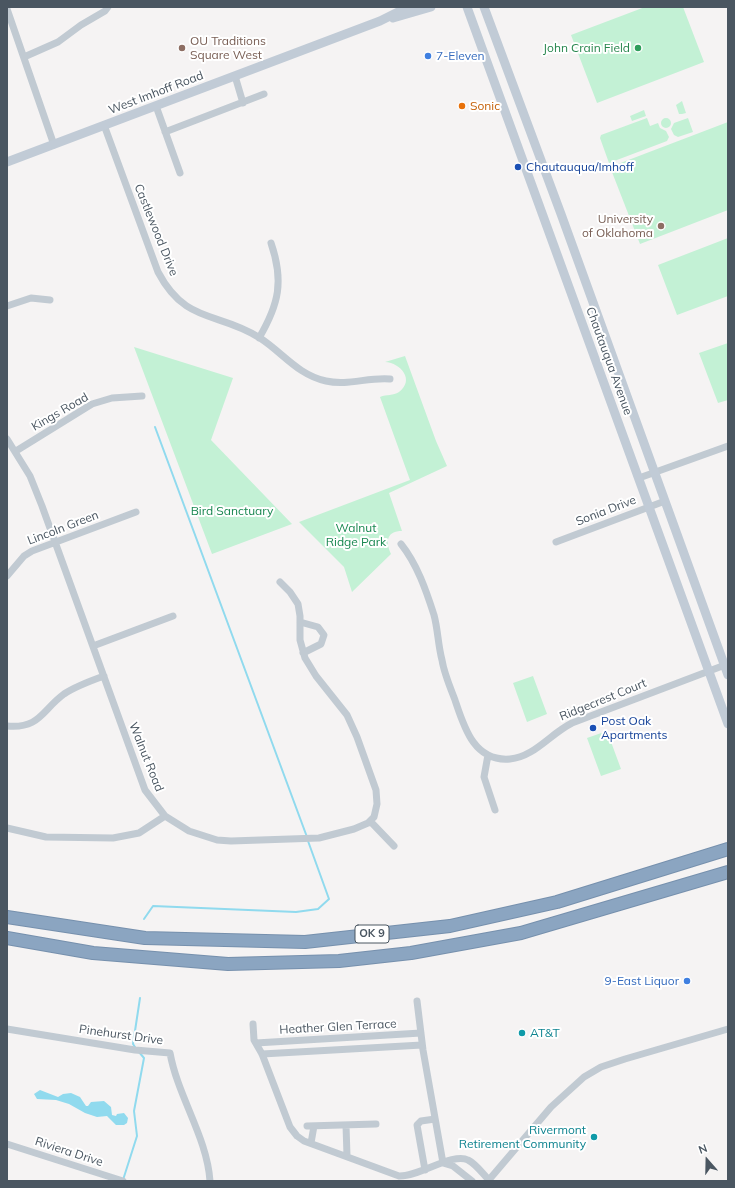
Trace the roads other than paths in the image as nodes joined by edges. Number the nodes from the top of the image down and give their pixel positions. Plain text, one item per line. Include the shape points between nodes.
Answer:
1 (108, 7) edge
2 (408, 7) edge
3 (431, 7) edge
4 (468, 7) edge
5 (484, 7) edge
6 (7, 9) edge
7 (380, 21) junction
8 (24, 57) junction
9 (235, 76) junction
10 (264, 94) dead end
11 (243, 103) junction
12 (156, 106) junction
13 (104, 125) junction
14 (165, 132) junction
15 (54, 145) junction
16 (7, 162) edge
17 (180, 173) dead end
18 (271, 243) dead end
19 (50, 300) dead end
20 (7, 306) edge
21 (259, 338) junction
22 (390, 379) dead end
23 (142, 396) dead end
24 (7, 439) edge
25 (728, 446) edge
26 (16, 451) junction
27 (654, 472) junction
28 (639, 478) junction
29 (665, 501) junction
30 (649, 506) junction
31 (136, 512) dead end
32 (56, 542) junction
33 (556, 542) dead end
34 (401, 544) dead end
35 (7, 576) edge
36 (280, 582) dead end
37 (173, 616) dead end
38 (300, 622) junction
39 (93, 646) junction
40 (303, 653) junction
41 (725, 665) junction
42 (709, 671) junction
43 (728, 675) edge
44 (104, 676) junction
45 (728, 724) edge
46 (7, 726) edge
47 (488, 755) junction
48 (495, 810) dead end
49 (165, 816) junction
50 (370, 821) junction
51 (7, 828) edge
52 (394, 846) dead end
53 (728, 849) edge
54 (728, 872) edge
55 (7, 917) edge
56 (7, 938) edge
57 (417, 1001) dead end
58 (253, 1024) dead end
59 (7, 1028) edge
60 (728, 1029) edge
61 (421, 1033) junction
62 (256, 1043) junction
63 (422, 1045) junction
64 (262, 1054) junction
65 (435, 1119) junction
66 (376, 1124) dead end
67 (346, 1125) junction
68 (306, 1126) dead end
69 (314, 1126) junction
70 (311, 1143) junction
71 (8, 1144) edge
72 (347, 1156) junction
73 (443, 1163) junction
74 (425, 1170) junction
75 (120, 1180) edge
76 (488, 1180) edge
77 (210, 1181) edge
78 (472, 1181) edge

1 - 8 street via 58,42
2 - 7 main road
3 - 7 main road
4 - 28 main road, Chautauqua Avenue
5 - 27 main road, Chautauqua Avenue
6 - 8 street
7 - 9 main road, West Imhoff Road
8 - 15 street
9 - 11 street
9 - 12 main road, West Imhoff Road
10 - 11 street
11 - 14 street
12 - 13 main road, West Imhoff Road
12 - 14 street
13 - 15 main road, West Imhoff Road
13 - 21 street, Castlewood Drive via 154,261 166,286 178,300 192,310
14 - 17 street
15 - 16 main road, West Imhoff Road
18 - 21 street via 279,269 279,291
19 - 20 street via 31,298
21 - 22 street, Castlewood Drive via 312,377 336,383 376,378
23 - 26 street, Kings Road via 112,398 92,404
24 - 26 street, Walnut Road
25 - 27 street
26 - 32 street, Walnut Road via 36,489
27 - 28 street
27 - 29 main road, Chautauqua Avenue
28 - 30 main road, Chautauqua Avenue
29 - 30 street, Sonia Drive
29 - 41 main road, Chautauqua Avenue
30 - 33 street, Sonia Drive
30 - 42 main road, Chautauqua Avenue
31 - 32 street, Lincoln Green
32 - 35 street, Lincoln Green via 28,554
32 - 39 street, Walnut Road
34 - 47 street via 413,559 431,607 442,662 467,733
36 - 38 street via 295,598 300,610
37 - 39 street
38 - 40 street
38 - 40 street via 318,627 324,636 321,644
39 - 44 street, Walnut Road
40 - 50 street via 316,676 347,716 357,737 377,797 376,811
41 - 42 street, Ridgecrest Court
41 - 43 main road, Chautauqua Avenue
42 - 45 main road, Chautauqua Avenue
42 - 47 street, Ridgecrest Court via 567,725 522,757 509,759
44 - 46 street via 64,694 33,722 23,726
44 - 49 street, Walnut Road via 145,790
47 - 48 street via 484,776
49 - 50 street, Walnut Road via 189,832 231,841 319,838 354,829
49 - 51 street via 139,833 113,838 46,837
50 - 52 street
53 - 55 highway, OK 9 via 557,902 450,926 305,942 146,938
54 - 56 highway, OK 9 via 521,933 411,953 339,961 228,964 93,953
57 - 61 street
58 - 62 street
59 - 77 street, Pinehurst Drive via 143,1052 170,1053 173,1073 206,1160
60 - 76 street via 625,1059 584,1077 552,1107
61 - 62 street, Heather Glen Terrace
61 - 63 street
62 - 64 street
63 - 64 street, Heather Glen Terrace
63 - 65 street
64 - 70 street via 290,1127 297,1136
65 - 73 street
65 - 74 street via 421,1121 417,1125
66 - 67 street
67 - 69 street
67 - 72 street
68 - 69 street
69 - 70 street
70 - 72 street
71 - 75 street, Riviera Drive
72 - 74 street via 399,1176
73 - 74 street
73 - 76 street via 453,1159 469,1160
73 - 78 street via 453,1166

